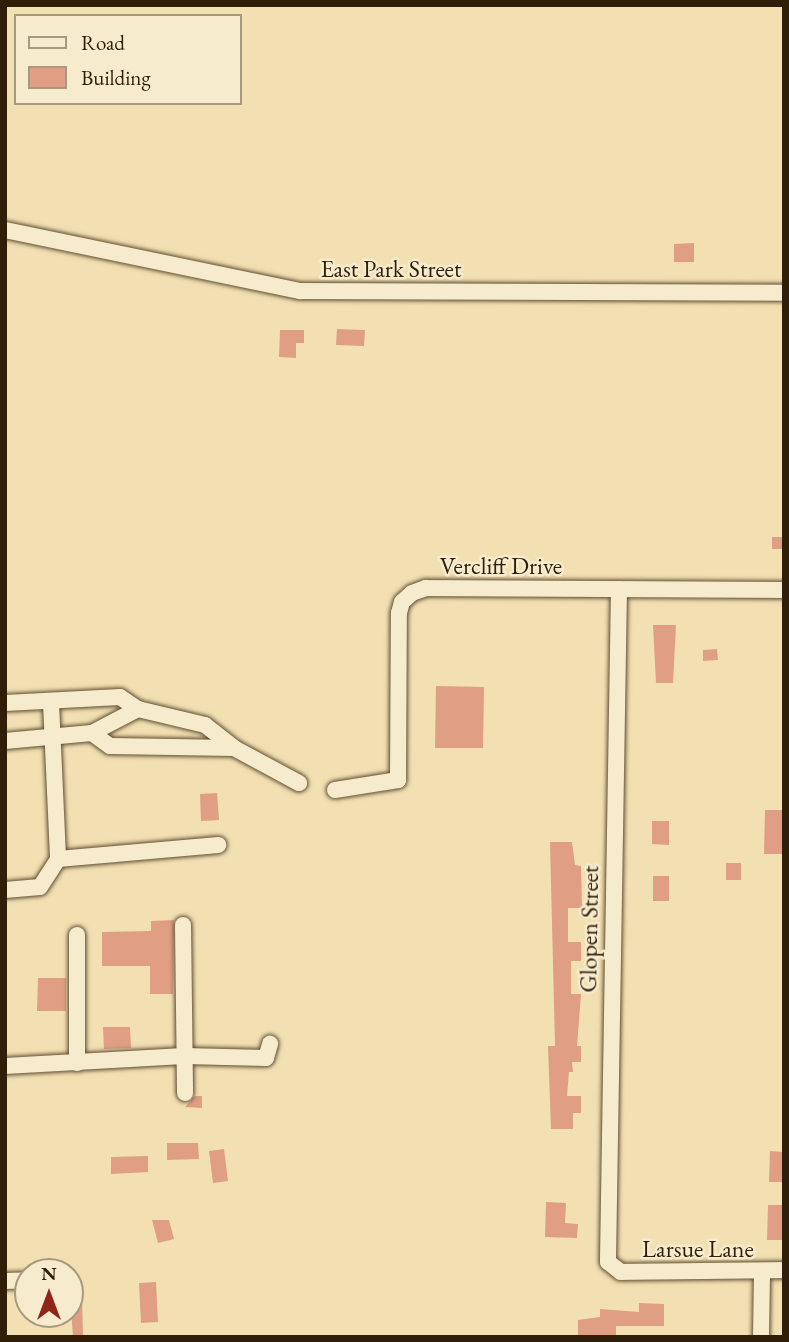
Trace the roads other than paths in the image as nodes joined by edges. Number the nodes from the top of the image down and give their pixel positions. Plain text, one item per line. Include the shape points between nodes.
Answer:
1 (5, 230) edge
2 (784, 293) edge
3 (619, 589) junction
4 (784, 590) edge
5 (5, 703) edge
6 (51, 703) junction
7 (138, 709) junction
8 (92, 733) junction
9 (52, 738) junction
10 (5, 741) edge
11 (234, 748) junction
12 (299, 783) dead end
13 (335, 790) dead end
14 (218, 845) dead end
15 (58, 859) junction
16 (5, 890) edge
17 (183, 925) dead end
18 (77, 935) dead end
19 (270, 1044) dead end
20 (184, 1056) junction
21 (77, 1063) junction
22 (5, 1066) edge
23 (185, 1093) dead end
24 (614, 1266) joint
25 (784, 1270) edge
26 (762, 1272) junction
27 (761, 1337) edge

1 - 2 street, East Park Street via 300,291
3 - 4 street, Vercliff Drive
3 - 13 street, Vercliff Drive via 426,589 412,593 399,613 398,780
3 - 24 street, Glopen Street via 606,1251
5 - 6 street
6 - 7 street via 120,698
6 - 9 street
7 - 8 street
7 - 11 street via 205,725
8 - 9 street
8 - 11 street via 110,746
9 - 10 street
9 - 15 street
11 - 12 street
14 - 15 street
15 - 16 street via 40,887
17 - 20 street
18 - 21 street
19 - 20 street via 266,1058
20 - 21 street
20 - 23 street
21 - 22 street
24 - 26 street, Larsue Lane via 621,1272
25 - 26 street, Larsue Lane
26 - 27 street

